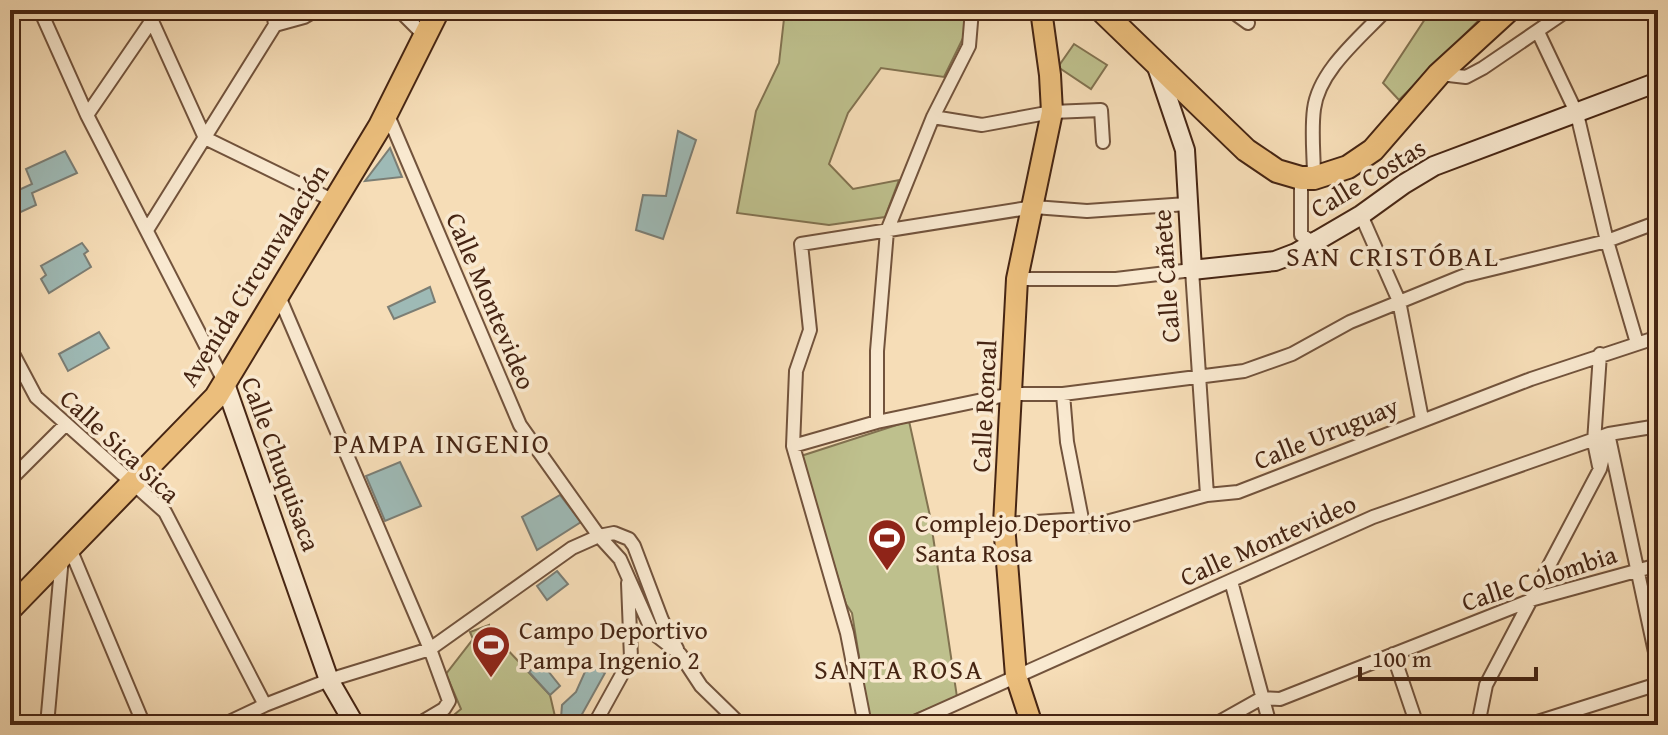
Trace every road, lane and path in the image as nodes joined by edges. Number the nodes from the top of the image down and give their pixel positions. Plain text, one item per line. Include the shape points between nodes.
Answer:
1 (40, 10) edge
2 (273, 10) edge
3 (316, 10) edge
4 (399, 10) edge
5 (438, 10) edge
6 (972, 10) edge
7 (1041, 10) edge
8 (1101, 10) edge
9 (1230, 10) edge
10 (1386, 10) edge
11 (1509, 10) edge
12 (1568, 10) edge
13 (152, 14) edge
14 (1248, 23) dead end
15 (275, 25) junction
16 (1538, 32) junction
17 (426, 37) junction
18 (1154, 59) junction
19 (1439, 74) junction
20 (1658, 82) edge
21 (1052, 112) junction
22 (387, 113) junction
23 (1577, 114) junction
24 (87, 115) junction
25 (933, 117) junction
26 (205, 138) junction
27 (1103, 142) dead end
28 (1308, 178) junction
29 (334, 201) junction
30 (1187, 204) junction
31 (1034, 207) junction
32 (1361, 215) junction
33 (1658, 222) edge
34 (147, 230) junction
35 (887, 231) junction
36 (1319, 237) junction
37 (1607, 241) junction
38 (1192, 270) junction
39 (1017, 279) junction
40 (278, 294) junction
41 (1399, 301) junction
42 (1658, 337) edge
43 (1637, 343) junction
44 (10, 350) edge
45 (1600, 354) junction
46 (1200, 377) junction
47 (224, 381) junction
48 (1011, 394) junction
49 (1063, 394) junction
50 (1422, 419) junction
51 (877, 422) junction
52 (65, 425) junction
53 (1658, 426) edge
54 (1609, 434) junction
55 (1594, 442) junction
56 (793, 446) junction
57 (1600, 469) junction
58 (10, 480) edge
59 (132, 482) junction
60 (1207, 495) junction
61 (1082, 519) junction
62 (1004, 524) junction
63 (599, 536) junction
64 (66, 550) junction
65 (1658, 565) edge
66 (1639, 569) junction
67 (627, 576) junction
68 (1231, 581) junction
69 (1534, 599) junction
70 (10, 609) edge
71 (430, 649) junction
72 (680, 654) junction
73 (1393, 654) junction
74 (1658, 666) edge
75 (1016, 676) junction
76 (329, 680) junction
77 (1658, 684) edge
78 (1262, 698) junction
79 (265, 705) junction
80 (47, 725) edge
81 (144, 725) edge
82 (223, 725) edge
83 (355, 725) edge
84 (417, 725) edge
85 (594, 725) edge
86 (741, 725) edge
87 (865, 725) edge
88 (908, 725) edge
89 (1032, 725) edge
90 (1214, 725) edge
91 (1270, 725) edge
92 (1417, 725) edge
93 (1478, 725) edge
94 (1528, 725) edge

1 - 24 street, Calle Chuquisaca
2 - 15 street
3 - 15 street
4 - 17 street
5 - 17 highway, Avenida Circunvalación
6 - 25 street via 969,46
7 - 21 main road, Calle Roncal
8 - 18 highway
9 - 14 street
10 - 28 street via 1336,64 1319,91
11 - 19 highway
12 - 16 street
13 - 24 street
13 - 26 street
15 - 26 street
16 - 19 street via 1466,77
16 - 23 street
17 - 22 highway, Avenida Circunvalación
18 - 28 highway via 1246,150 1277,171
18 - 30 main road, Calle Cañete via 1185,150
19 - 28 highway via 1373,150 1348,167
20 - 23 main road, Calle Costas
21 - 25 street via 982,125
21 - 27 street via 1101,110
21 - 31 main road, Calle Roncal
22 - 29 highway, Avenida Circunvalación
22 - 63 street, Calle Montevideo via 520,425
23 - 32 main road, Calle Costas via 1434,166
23 - 37 street
24 - 34 street, Calle Chuquisaca
25 - 35 street
26 - 29 street
26 - 34 street
28 - 36 street via 1301,235 1311,241
29 - 40 highway, Avenida Circunvalación
30 - 31 street via 1087,211
30 - 38 main road, Calle Cañete
31 - 35 street
31 - 39 main road, Calle Roncal
32 - 36 main road, Calle Costas
32 - 41 street
33 - 37 street
34 - 47 street, Calle Chuquisaca
35 - 51 street
35 - 56 street via 801,244 810,330 796,371
36 - 38 main road, Calle Costas via 1275,261
37 - 41 street via 1463,276
37 - 43 street
38 - 39 street via 1116,279
38 - 46 street, Calle Cañete
39 - 48 main road, Calle Roncal
40 - 47 highway, Avenida Circunvalación
40 - 71 street
41 - 46 street via 1292,354 1244,371
41 - 50 street
42 - 43 street, Calle Uruguay
43 - 45 street, Calle Uruguay
44 - 52 street, Calle Sica Sica via 36,397
45 - 50 street, Calle Uruguay
45 - 55 street
46 - 49 street
46 - 60 street, Calle Cañete
47 - 59 highway, Avenida Circunvalación via 216,397
47 - 76 main road, Calle Chuquisaca
48 - 49 street
48 - 51 street
48 - 62 main road, Calle Roncal
49 - 61 street
50 - 60 street, Calle Uruguay via 1238,492
51 - 56 street
52 - 58 street
52 - 59 street, Calle Sica Sica
53 - 54 street, Calle Montevideo
54 - 55 street, Calle Montevideo
54 - 57 street
54 - 66 street
55 - 57 street
55 - 68 street, Calle Montevideo via 1373,517
56 - 87 street via 847,633
57 - 69 street
59 - 64 highway, Avenida Circunvalación
59 - 79 street, Calle Sica Sica via 165,512
60 - 61 street, Calle Uruguay via 1091,526
61 - 62 street, Calle Uruguay
62 - 75 main road, Calle Roncal
63 - 67 street, Calle Montevideo via 620,559
63 - 71 street via 572,548
63 - 72 street via 614,533 634,546
64 - 70 highway, Avenida Circunvalación
64 - 80 street
64 - 81 street
65 - 66 street, Calle Colombia
66 - 69 street, Calle Colombia
66 - 74 street
67 - 72 street, Calle Montevideo via 653,633
67 - 85 street via 631,658
68 - 75 street, Calle Montevideo
68 - 78 street
69 - 73 street, Calle Colombia
69 - 93 street via 1486,685
71 - 76 street
71 - 84 street via 449,701
72 - 86 street, Calle Montevideo via 701,686
73 - 78 street, Calle Colombia via 1280,699
73 - 92 street
75 - 88 street, Calle Montevideo
75 - 89 main road, Calle Roncal
76 - 79 street
76 - 83 main road, Calle Chuquisaca
77 - 94 street
78 - 90 street, Calle Colombia
78 - 91 street
79 - 82 street

